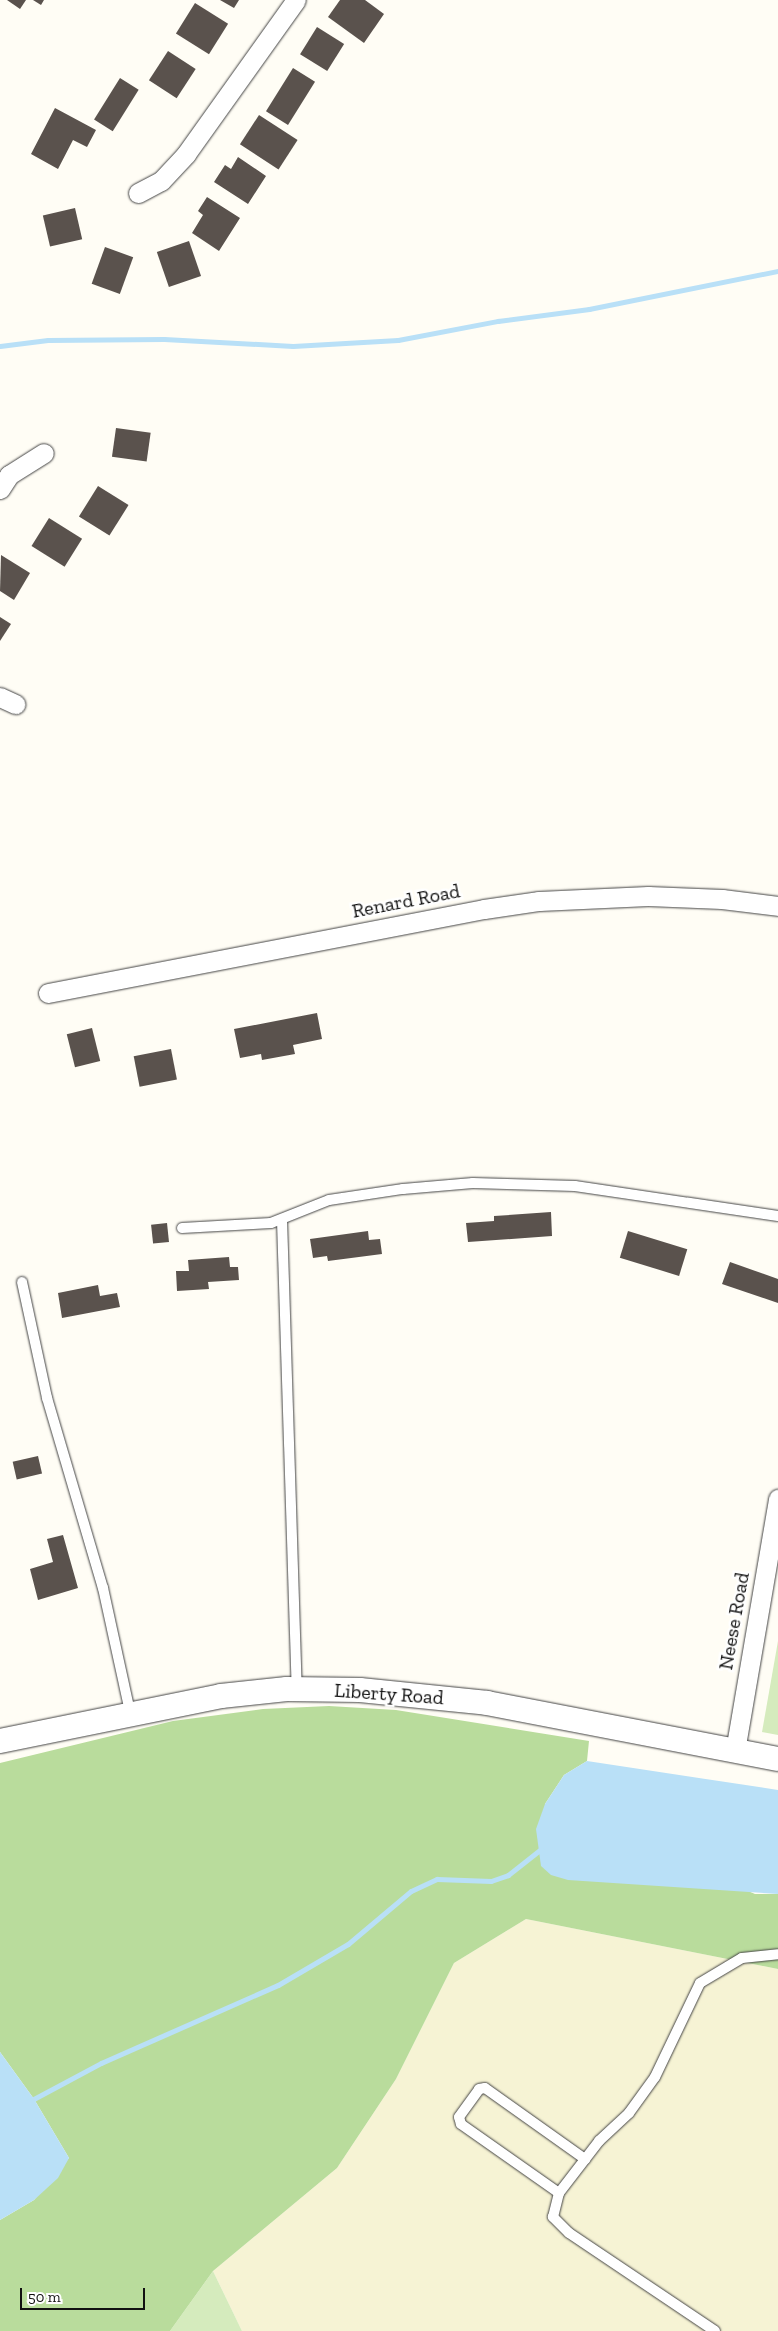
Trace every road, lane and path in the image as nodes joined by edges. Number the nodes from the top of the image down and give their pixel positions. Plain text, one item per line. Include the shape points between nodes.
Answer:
1 (296, 0) edge
2 (138, 193) dead end
3 (44, 453) dead end
4 (0, 489) edge
5 (778, 906) edge
6 (48, 994) dead end
7 (778, 1216) edge
8 (282, 1220) junction
9 (182, 1228) dead end
10 (22, 1282) dead end
11 (778, 1499) edge
12 (297, 1690) junction
13 (130, 1712) junction
14 (0, 1741) edge
15 (735, 1751) junction
16 (778, 1759) edge
17 (778, 1954) edge
18 (585, 2159) junction
19 (559, 2193) junction
20 (715, 2331) edge

1 - 2 street via 186,154 160,181
3 - 4 street via 9,475
5 - 6 street, Renard Road via 722,899 648,896 539,901
7 - 8 lane via 574,1186 473,1183 329,1200 296,1211
8 - 9 lane
8 - 12 lane
10 - 13 lane via 47,1398 103,1588
11 - 15 street, Neese Road
12 - 13 street, Liberty Road via 221,1696
12 - 15 street, Liberty Road via 433,1695
13 - 14 street, Liberty Road
15 - 16 street, Liberty Road
17 - 18 lane via 742,1958 700,1983 655,2077 629,2113
18 - 19 lane
18 - 19 lane via 485,2088 479,2089 459,2117 461,2124
19 - 20 lane via 553,2216 557,2223

